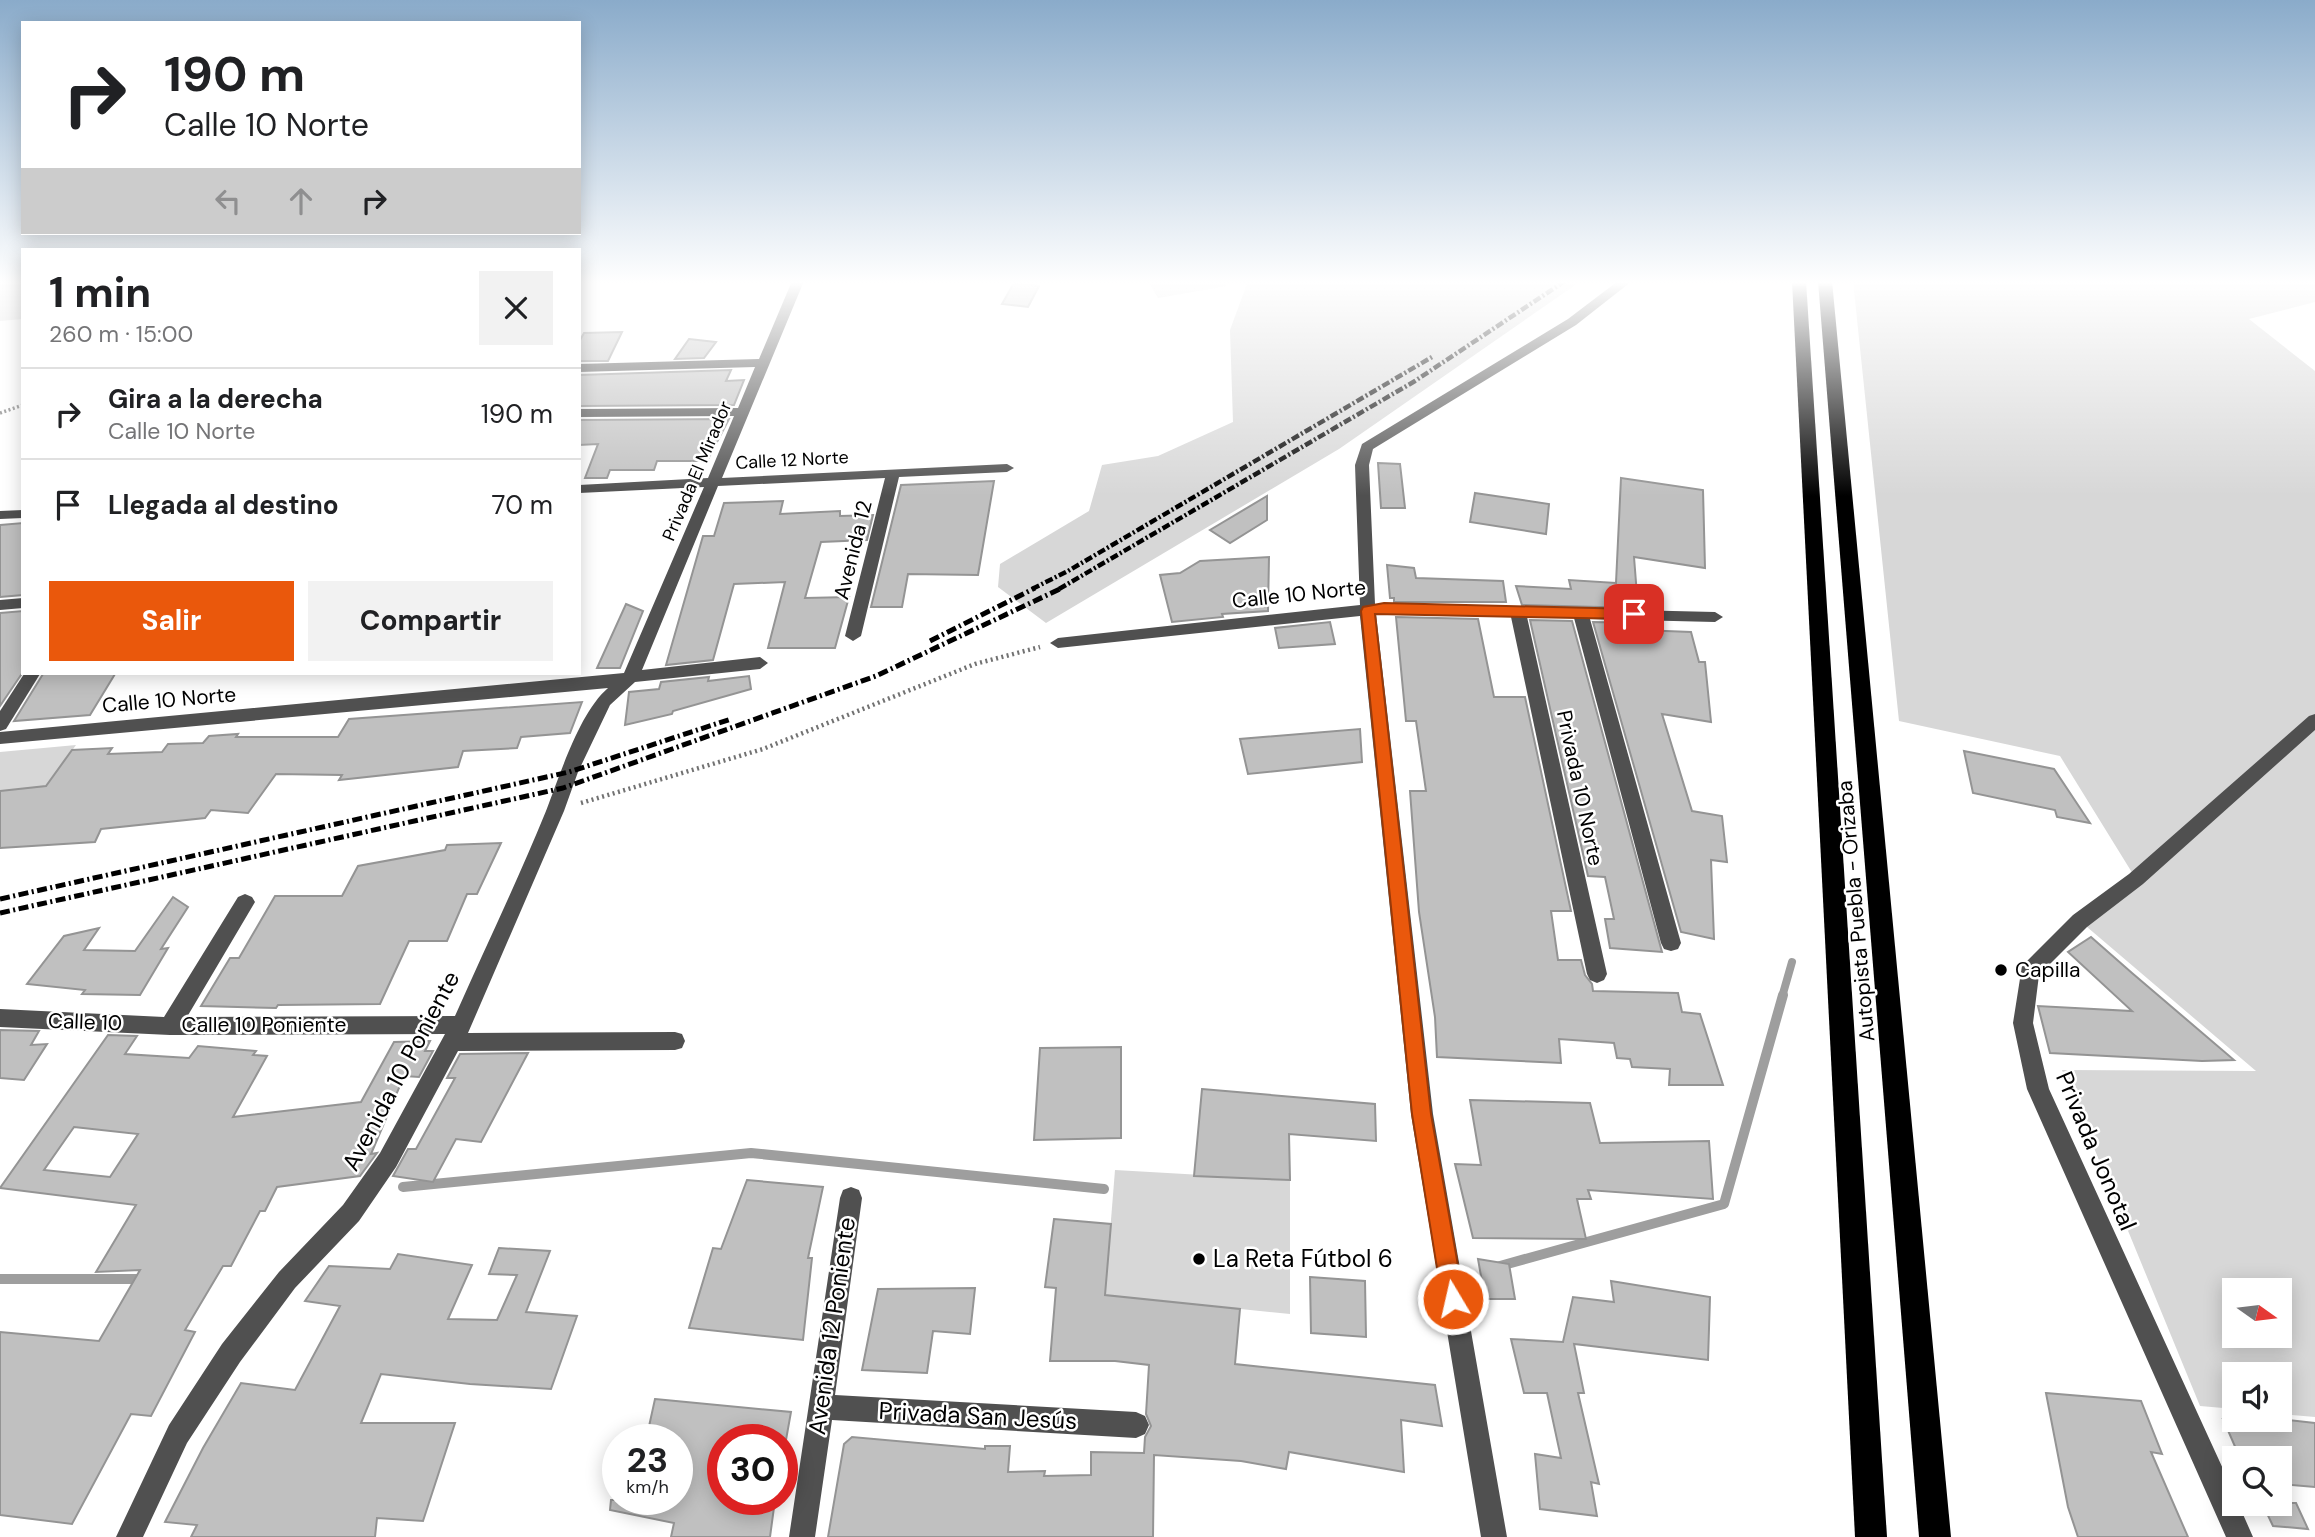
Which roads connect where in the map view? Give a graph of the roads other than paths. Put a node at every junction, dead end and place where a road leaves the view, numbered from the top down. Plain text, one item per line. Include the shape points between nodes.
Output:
1 (769, 353) edge
2 (1522, 353) edge
3 (1802, 353) edge
4 (1831, 353) edge
5 (765, 363) junction
6 (581, 368) edge
7 (581, 412) edge
8 (744, 412) junction
9 (1007, 468) dead end
10 (893, 474) junction
11 (712, 483) junction
12 (581, 489) edge
13 (21, 514) edge
14 (0, 515) edge
15 (21, 603) edge
16 (0, 605) edge
17 (1368, 611) junction
18 (1518, 612) junction
19 (1580, 612) junction
20 (1714, 617) dead end
21 (853, 636) dead end
22 (1058, 643) road end
23 (760, 663) dead end
24 (31, 675) edge
25 (631, 677) junction
26 (2315, 720) edge
27 (0, 725) edge
28 (0, 738) edge
29 (245, 902) dead end
30 (1671, 943) dead end
31 (1598, 974) dead end
32 (0, 1018) edge
33 (170, 1026) junction
34 (456, 1033) junction
35 (675, 1041) dead end
36 (851, 1198) dead end
37 (821, 1407) junction
38 (1136, 1425) dead end
39 (129, 1537) edge
40 (802, 1537) edge
41 (1494, 1537) edge
42 (1871, 1537) edge
43 (1935, 1537) edge
44 (2240, 1537) edge

1 - 5 street, Privada El Mirador
2 - 17 street via 1367,447 1362,465
3 - 42 highway, Autopista Puebla - Orizaba
4 - 43 highway, Autopista Puebla - Orizaba
5 - 6 street
5 - 8 street, Privada El Mirador
7 - 8 street
8 - 11 street, Privada El Mirador
9 - 10 street, Calle 12 Norte
10 - 11 street, Calle 12 Norte
10 - 21 street, Avenida 12
11 - 12 street, Calle 12 Norte
11 - 25 street, Privada El Mirador
13 - 14 street
15 - 16 street
17 - 18 street, Calle 10 Norte
17 - 22 street, Calle 10 Norte
17 - 41 street via 1422,1114
18 - 19 street, Calle 10 Norte
18 - 31 street, Privada 10 Norte
19 - 20 street, Calle 10 Norte
19 - 30 street, Privada 10 Norte
23 - 25 street, Calle 10 Norte
24 - 27 street
25 - 28 street, Calle 10 Norte
25 - 34 street, Avenida 10 Poniente via 603,702
26 - 44 street, Privada Jonotal via 2136,879 2080,921 2029,972 2023,1023 2038,1089
29 - 33 street, Calle 10 Poniente
32 - 33 street, Calle 10
33 - 34 street, Calle 10 Poniente
34 - 35 street, Calle 10 Poniente
34 - 39 street, Avenida 10 Poniente via 388,1160 351,1213 287,1280 178,1434
36 - 37 street, Avenida 12 Poniente
37 - 38 street, Privada San Jesús
37 - 40 street, Avenida 12 Poniente

